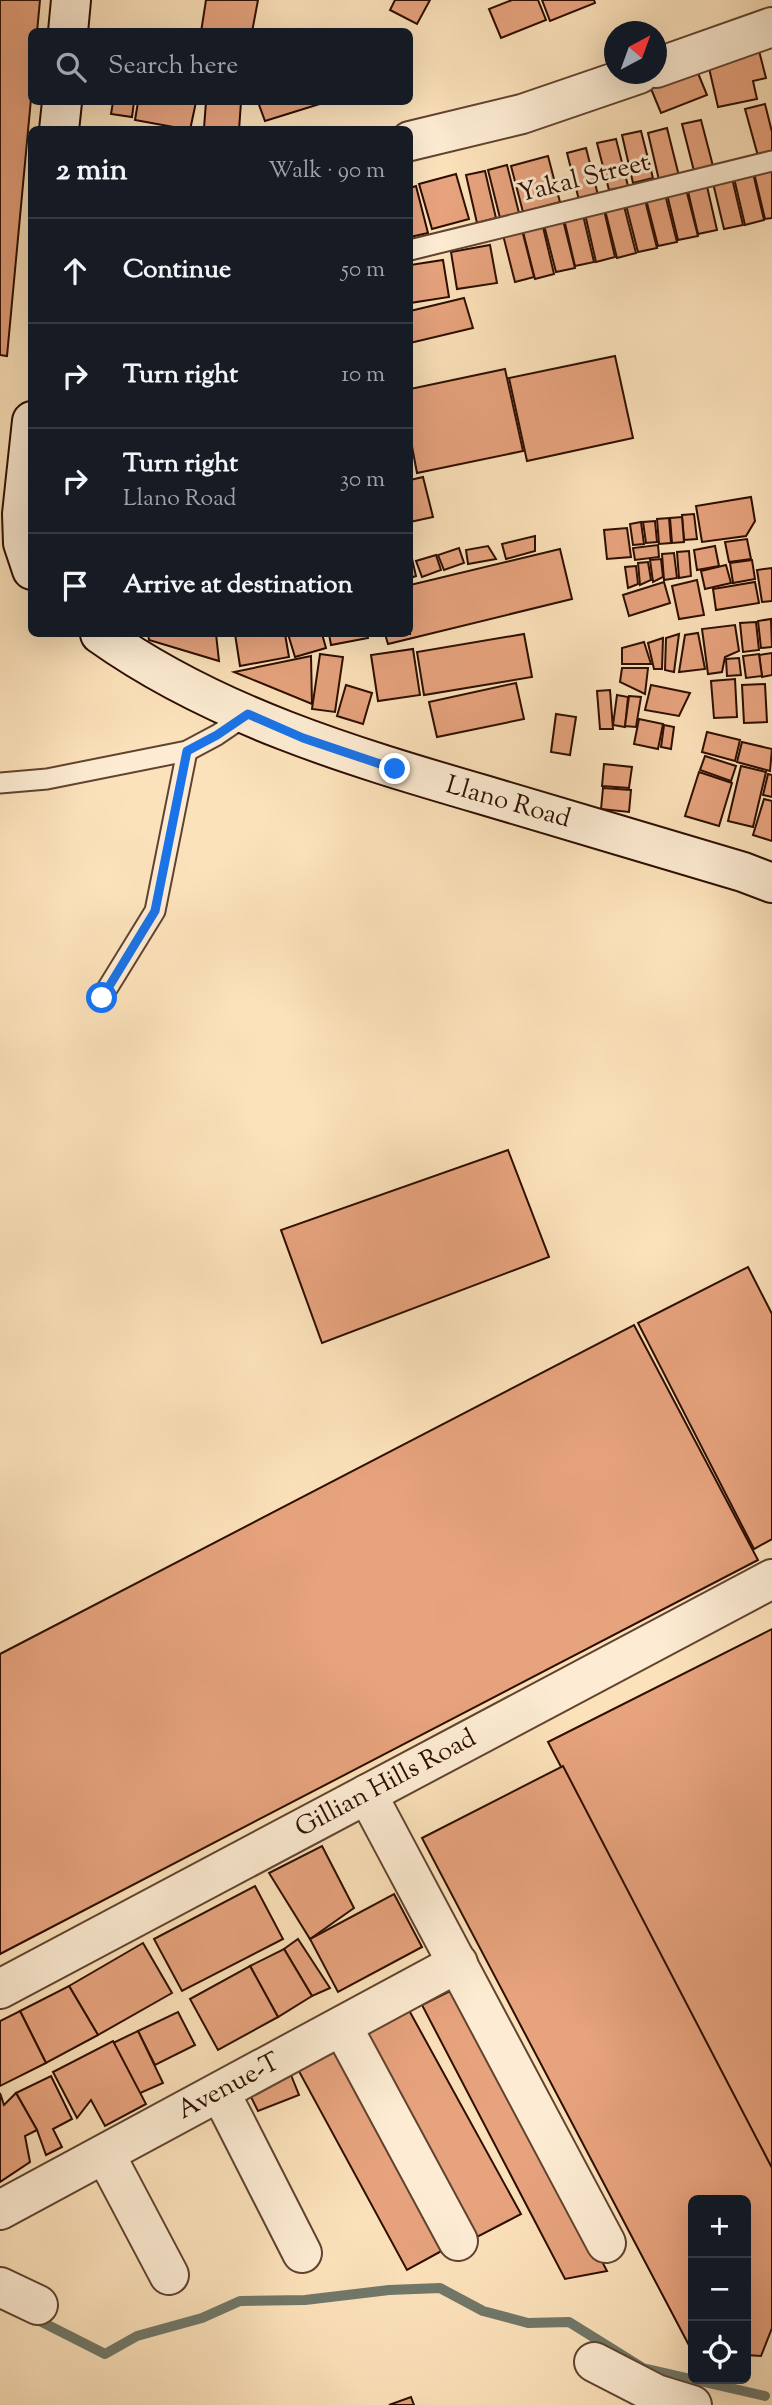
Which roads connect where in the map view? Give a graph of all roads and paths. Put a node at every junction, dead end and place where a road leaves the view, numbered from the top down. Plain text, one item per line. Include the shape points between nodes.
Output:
1 (71, 0) edge
2 (772, 27) edge
3 (68, 28) edge
4 (667, 64) edge
5 (610, 84) edge
6 (62, 105) edge
7 (59, 126) edge
8 (413, 140) edge
9 (772, 161) edge
10 (413, 249) edge
11 (28, 439) edge
12 (11, 516) edge
13 (28, 558) edge
14 (105, 637) edge
15 (248, 714) junction
16 (187, 751) junction
17 (0, 783) edge
18 (772, 883) edge
19 (102, 998) dead end
20 (772, 1579) edge
21 (368, 1794) junction
22 (458, 1964) junction
23 (0, 1989) edge
24 (342, 2026) junction
25 (220, 2092) junction
26 (105, 2154) junction
27 (0, 2210) edge
28 (458, 2241) dead end
29 (606, 2243) dead end
30 (302, 2253) dead end
31 (169, 2275) dead end
32 (0, 2287) edge
33 (38, 2305) dead end
34 (594, 2362) dead end
35 (692, 2405) edge

1 - 3 street
2 - 4 street
5 - 8 street via 522,114
6 - 7 street
9 - 10 lane, Yakal Street
11 - 12 street
12 - 13 street
14 - 15 street, Llano Road via 159,673
15 - 16 lane
15 - 18 street, Llano Road via 395,769
16 - 17 lane via 47,779
16 - 19 lane via 155,911
20 - 21 street, Gillian Hills Road
21 - 22 street
21 - 23 street, Gillian Hills Road
22 - 24 street, Avenue-T
22 - 29 street
24 - 25 street, Avenue-T
24 - 28 street
25 - 26 street, Avenue-T
25 - 30 street
26 - 27 street, Avenue-T
26 - 31 street
32 - 33 street
34 - 35 street via 656,2394

